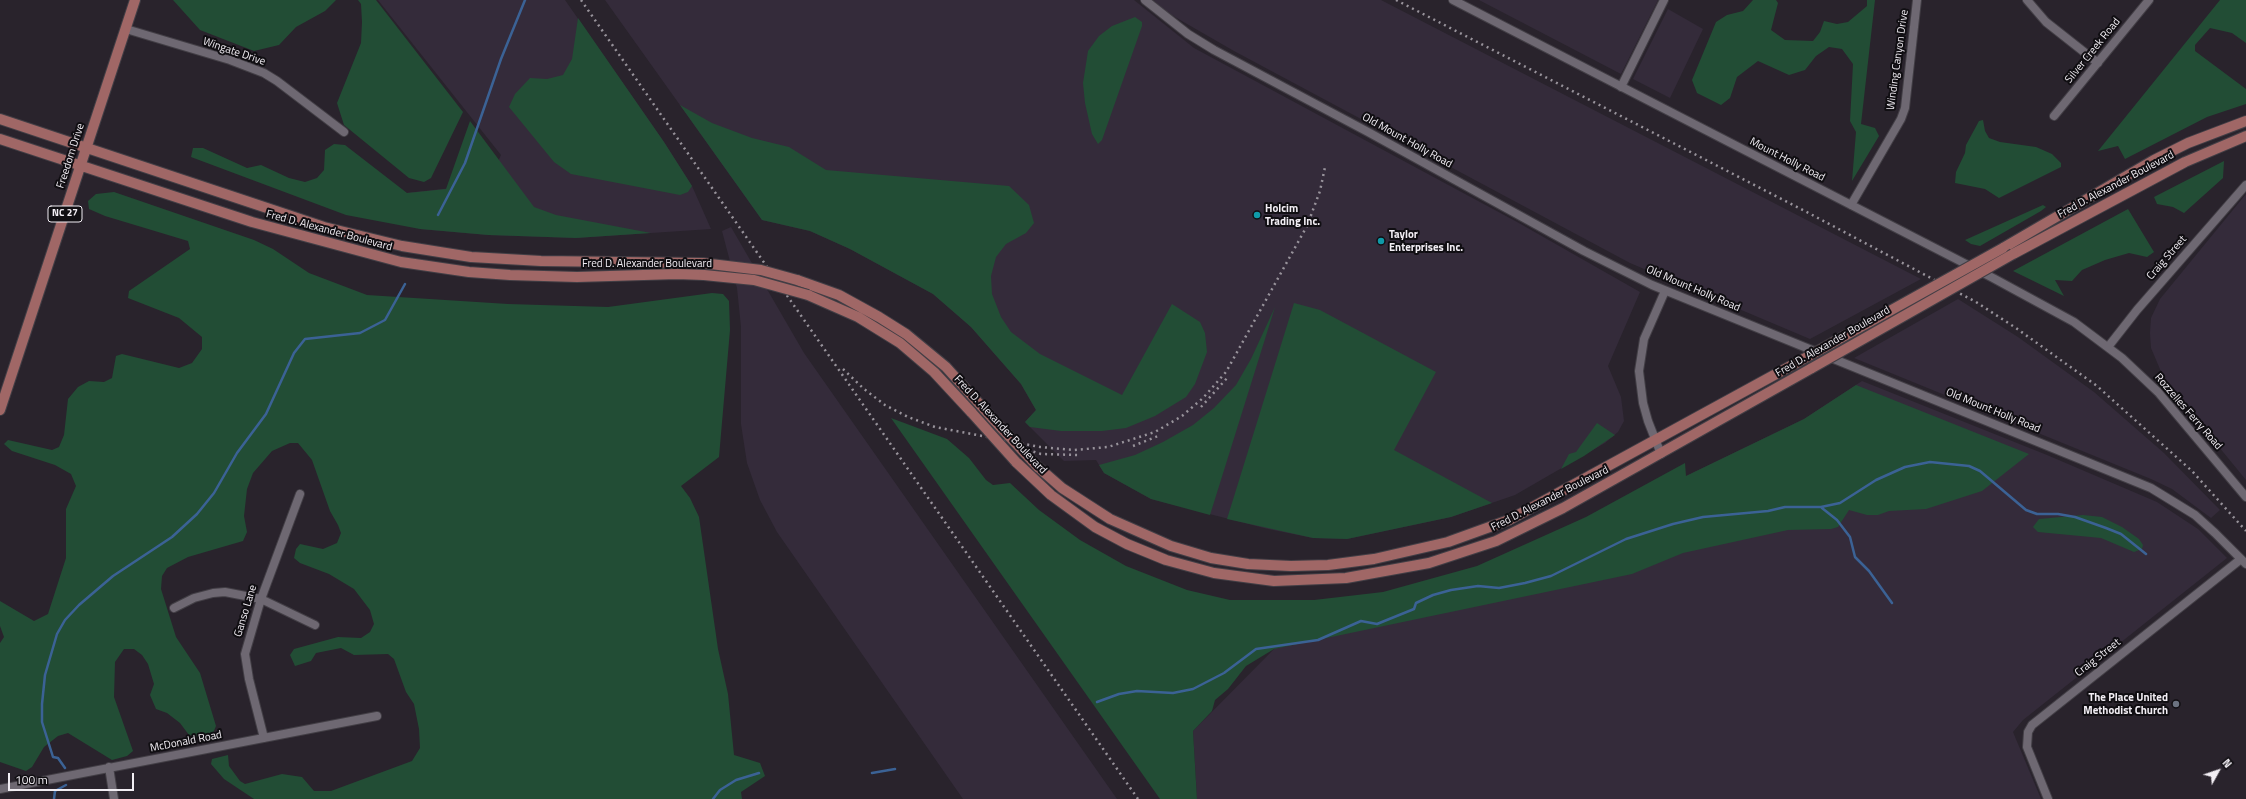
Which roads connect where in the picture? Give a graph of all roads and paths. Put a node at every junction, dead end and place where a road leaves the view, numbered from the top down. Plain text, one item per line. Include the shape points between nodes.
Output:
1 (135, 0) edge
2 (1145, 0) edge
3 (1453, 0) edge
4 (1664, 0) edge
5 (1917, 0) edge
6 (2027, 0) edge
7 (2149, 0) edge
8 (126, 28) junction
9 (2098, 63) junction
10 (1621, 87) junction
11 (2054, 116) dead end
12 (0, 119) edge
13 (2246, 120) edge
14 (344, 132) dead end
15 (2246, 136) edge
16 (0, 139) edge
17 (86, 148) junction
18 (81, 166) junction
19 (2246, 185) edge
20 (1851, 205) junction
21 (1665, 290) junction
22 (2108, 347) junction
23 (0, 410) edge
24 (1655, 440) junction
25 (1661, 454) junction
26 (300, 494) dead end
27 (2246, 497) edge
28 (2243, 562) edge
29 (261, 599) junction
30 (174, 608) dead end
31 (315, 625) dead end
32 (377, 716) dead end
33 (264, 738) junction
34 (109, 768) junction
35 (0, 789) edge
36 (114, 799) edge
37 (2048, 799) edge

1 - 8 main road, Freedom Drive / NC 27
2 - 21 street, Old Mount Holly Road via 1188,34 1214,50 1584,251
3 - 10 street, Mount Holly Road
4 - 10 street
5 - 20 street, Winding Canyon Drive via 1905,108
6 - 9 street via 2046,22
7 - 9 street, Silver Creek Road
8 - 14 street, Wingate Drive via 264,73
8 - 17 main road, Freedom Drive / NC 27
9 - 11 street, Silver Creek Road
10 - 20 street, Mount Holly Road
12 - 17 main road, Fred D. Alexander Boulevard
13 - 24 main road, Fred D. Alexander Boulevard, bridge via 2201,137 2154,160 2002,248
15 - 25 main road, Fred D. Alexander Boulevard, bridge via 2184,162 2013,254
16 - 18 main road, Fred D. Alexander Boulevard
17 - 18 main road, Freedom Drive / NC 27
17 - 24 main road, Fred D. Alexander Boulevard, bridge via 324,227 409,247 471,257 541,261 702,263 761,270 797,280 838,295 906,334 946,367 1038,467 1062,488 1110,519 1171,546 1211,558 1248,564 1308,566 1374,559 1426,549 1509,520
18 - 23 main road, Freedom Drive / NC 27
18 - 25 main road, Fred D. Alexander Boulevard, bridge via 252,222 402,262 510,275 704,275 749,279 808,295 858,317 900,344 934,372 1016,462 1051,495 1095,527 1148,553 1214,573 1274,581 1298,581 1346,578 1404,569 1476,549 1541,520
19 - 22 street, Craig Street
20 - 22 street, Mount Holly Road via 2046,306 2074,322
21 - 24 street via 1644,339 1639,361 1643,403
21 - 28 street, Old Mount Holly Road via 2138,482 2173,500 2195,516
22 - 27 street, Rozzelles Ferry Road via 2158,392
24 - 25 street
26 - 29 street, Ganso Lane
28 - 37 street, Craig Street via 2032,725 2028,732 2027,747
29 - 30 street via 247,594 213,592
29 - 31 street
29 - 33 street, Ganso Lane via 245,654
32 - 33 street, McDonald Road
33 - 34 street, McDonald Road
34 - 35 street, McDonald Road
34 - 36 street

